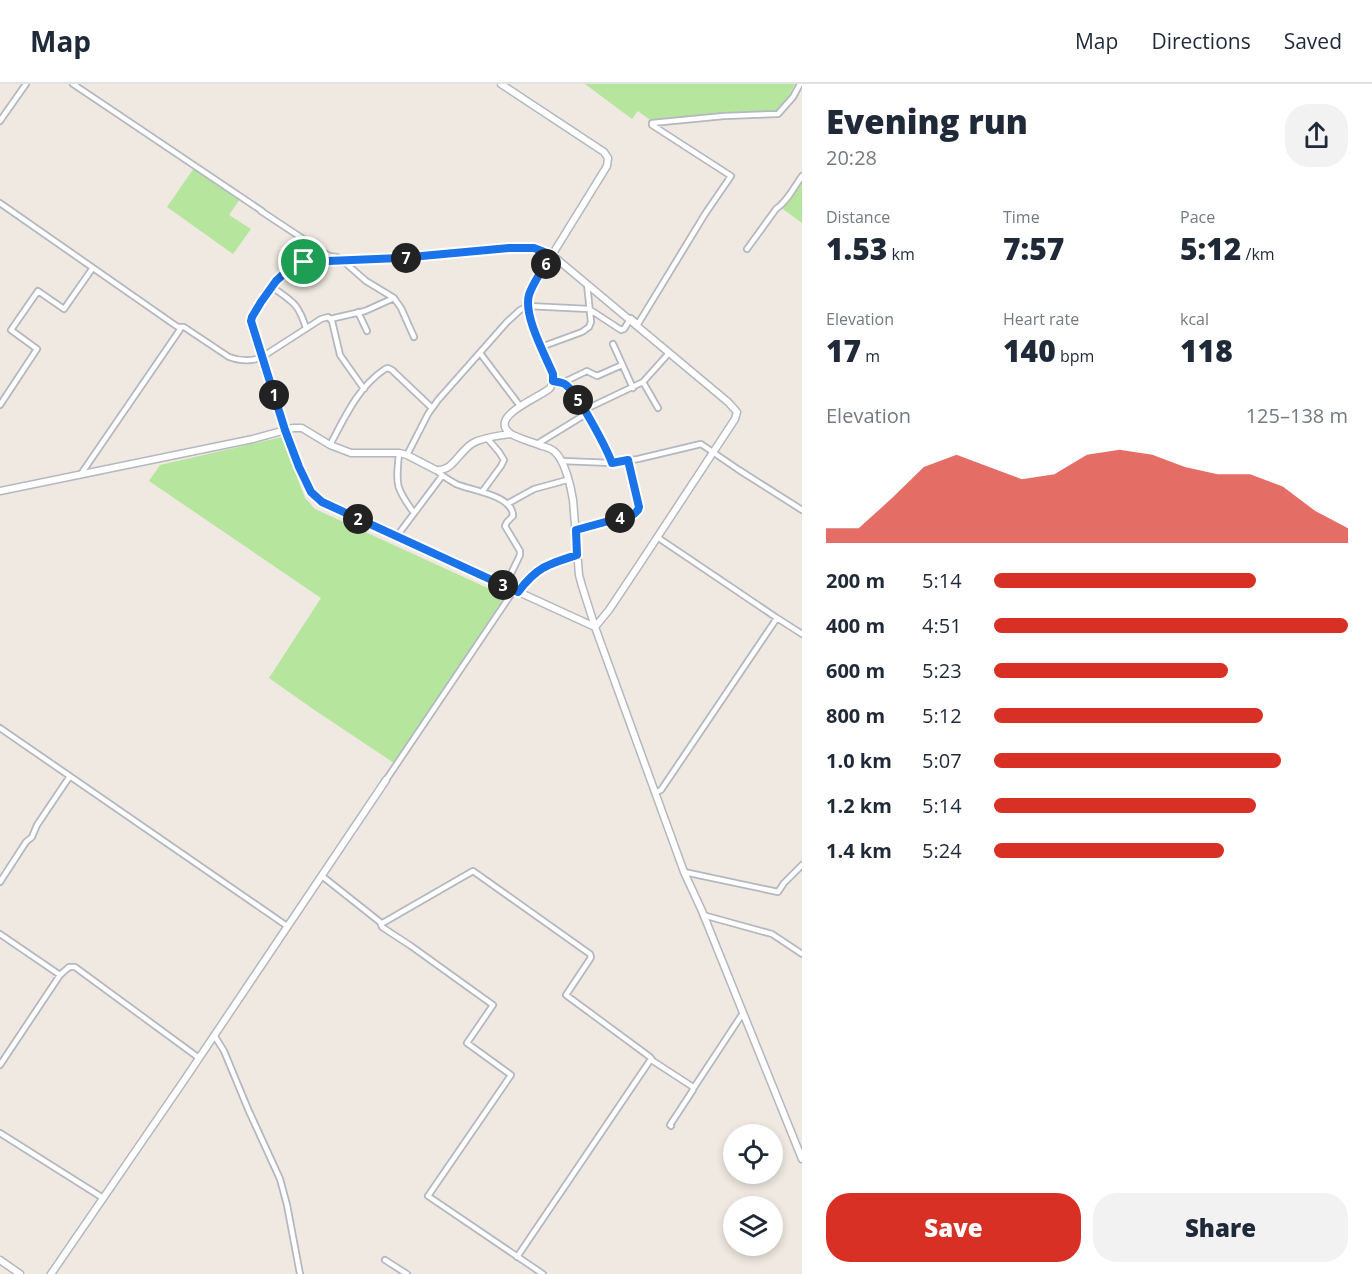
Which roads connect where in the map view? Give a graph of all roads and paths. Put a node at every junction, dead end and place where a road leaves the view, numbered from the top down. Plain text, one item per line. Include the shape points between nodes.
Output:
1 (26, 84) edge
2 (73, 84) edge
3 (501, 84) edge
4 (800, 84) edge
5 (0, 121) edge
6 (802, 176) edge
7 (0, 203) edge
8 (747, 249) dead end
9 (552, 255) junction
10 (342, 260) junction
11 (92, 269) junction
12 (587, 284) junction
13 (272, 287) junction
14 (394, 298) junction
15 (528, 306) junction
16 (589, 309) junction
17 (358, 312) junction
18 (330, 318) junction
19 (630, 320) junction
20 (181, 327) junction
21 (306, 328) junction
22 (367, 331) dead end
23 (414, 337) dead end
24 (613, 344) dead end
25 (541, 347) junction
26 (669, 352) junction
27 (480, 353) junction
28 (262, 357) junction
29 (622, 364) junction
30 (553, 381) junction
31 (643, 382) junction
32 (562, 383) junction
33 (633, 388) junction
34 (364, 389) junction
35 (0, 405) edge
36 (520, 406) junction
37 (432, 408) junction
38 (658, 408) dead end
39 (585, 412) junction
40 (285, 430) junction
41 (510, 434) junction
42 (487, 438) junction
43 (537, 444) junction
44 (330, 445) junction
45 (713, 452) junction
46 (399, 453) junction
47 (407, 455) junction
48 (628, 460) junction
49 (562, 461) junction
50 (612, 463) junction
51 (436, 470) junction
52 (80, 475) junction
53 (442, 476) junction
54 (567, 480) junction
55 (0, 491) edge
56 (482, 492) junction
57 (507, 504) junction
58 (802, 510) edge
59 (414, 513) junction
60 (576, 530) junction
61 (397, 536) junction
62 (657, 537) junction
63 (577, 555) junction
64 (506, 586) junction
65 (516, 591) junction
66 (777, 618) junction
67 (595, 627) junction
68 (802, 634) edge
69 (0, 728) edge
70 (70, 776) junction
71 (386, 780) joint
72 (655, 793) junction
73 (802, 865) edge
74 (684, 872) junction
75 (322, 876) junction
76 (0, 882) edge
77 (704, 915) junction
78 (381, 924) junction
79 (287, 926) junction
80 (0, 934) edge
81 (802, 954) edge
82 (60, 975) junction
83 (743, 1013) junction
84 (214, 1035) junction
85 (199, 1058) junction
86 (651, 1059) junction
87 (0, 1065) edge
88 (693, 1089) junction
89 (670, 1126) dead end
90 (0, 1133) edge
91 (802, 1159) edge
92 (103, 1198) junction
93 (517, 1257) junction
94 (0, 1260) edge
95 (385, 1260) dead end
96 (20, 1274) edge
97 (51, 1274) edge
98 (300, 1274) edge
99 (407, 1274) edge
100 (543, 1274) edge

1 - 5 street
2 - 10 street via 261,212 329,256
3 - 9 street via 608,158 607,166
4 - 19 street via 778,114 652,123 731,177 638,324
6 - 8 street
7 - 11 street
9 - 10 street via 527,248
9 - 12 street
9 - 15 street via 530,292
10 - 13 street via 296,265
10 - 14 street
11 - 20 street
11 - 35 street via 64,309 38,291 10,330 37,349
12 - 16 street
12 - 19 street
13 - 21 street via 295,304
13 - 28 street via 251,321
14 - 17 street
14 - 23 street
15 - 16 street
15 - 25 street
15 - 27 street via 507,322
16 - 19 street via 621,330
16 - 25 street via 587,329
17 - 18 street
17 - 22 street
18 - 21 street
18 - 34 street via 340,355
19 - 26 street
20 - 28 street via 229,357 253,361
20 - 52 street
21 - 28 street
24 - 29 street
25 - 30 street
26 - 31 street
26 - 45 street via 737,412
27 - 36 street
27 - 37 street
28 - 40 street
29 - 32 street via 597,376 585,371
29 - 33 street
30 - 32 street
30 - 36 street via 549,388
31 - 33 street
31 - 38 street
32 - 39 street
33 - 39 street
34 - 37 street via 382,371 390,369
34 - 44 street
36 - 41 street via 506,420
37 - 47 street
39 - 43 street
39 - 50 street
40 - 44 street via 302,428
40 - 52 street
40 - 61 street via 314,496
41 - 42 street
41 - 43 street
42 - 51 street via 468,446 446,469
42 - 56 street via 504,460
43 - 49 street via 555,451
44 - 46 street via 351,453
45 - 48 street via 699,444
45 - 58 street
45 - 62 street
46 - 47 street
46 - 59 street via 398,489
47 - 51 street
48 - 50 street
48 - 60 street via 638,510
49 - 50 street
49 - 54 street
51 - 53 street
52 - 55 street
53 - 56 street
53 - 59 street
54 - 57 street via 534,489
54 - 60 street
56 - 57 street
57 - 64 street via 513,516 505,526 520,553
59 - 61 street
60 - 63 street
61 - 64 street
62 - 66 street
62 - 67 street
63 - 65 street via 542,567
63 - 67 street
64 - 65 street
65 - 67 street
65 - 71 street
66 - 68 street
66 - 72 street via 661,790
67 - 72 street
69 - 70 street
70 - 76 street
70 - 79 street
71 - 75 street
72 - 74 street
73 - 74 street via 778,892
74 - 77 street
75 - 78 street
75 - 79 street
77 - 81 street via 772,934
77 - 83 street
78 - 86 street via 473,871 590,954 566,995
78 - 93 street via 493,1005 467,1043 511,1075 428,1196
79 - 84 street
80 - 82 street
82 - 85 street via 75,967
82 - 87 street
83 - 88 street
83 - 91 street
84 - 85 street
84 - 98 street via 280,1179
85 - 92 street
86 - 88 street
86 - 93 street
88 - 89 street
90 - 92 street
92 - 97 street
93 - 100 street
94 - 96 street
95 - 99 street

